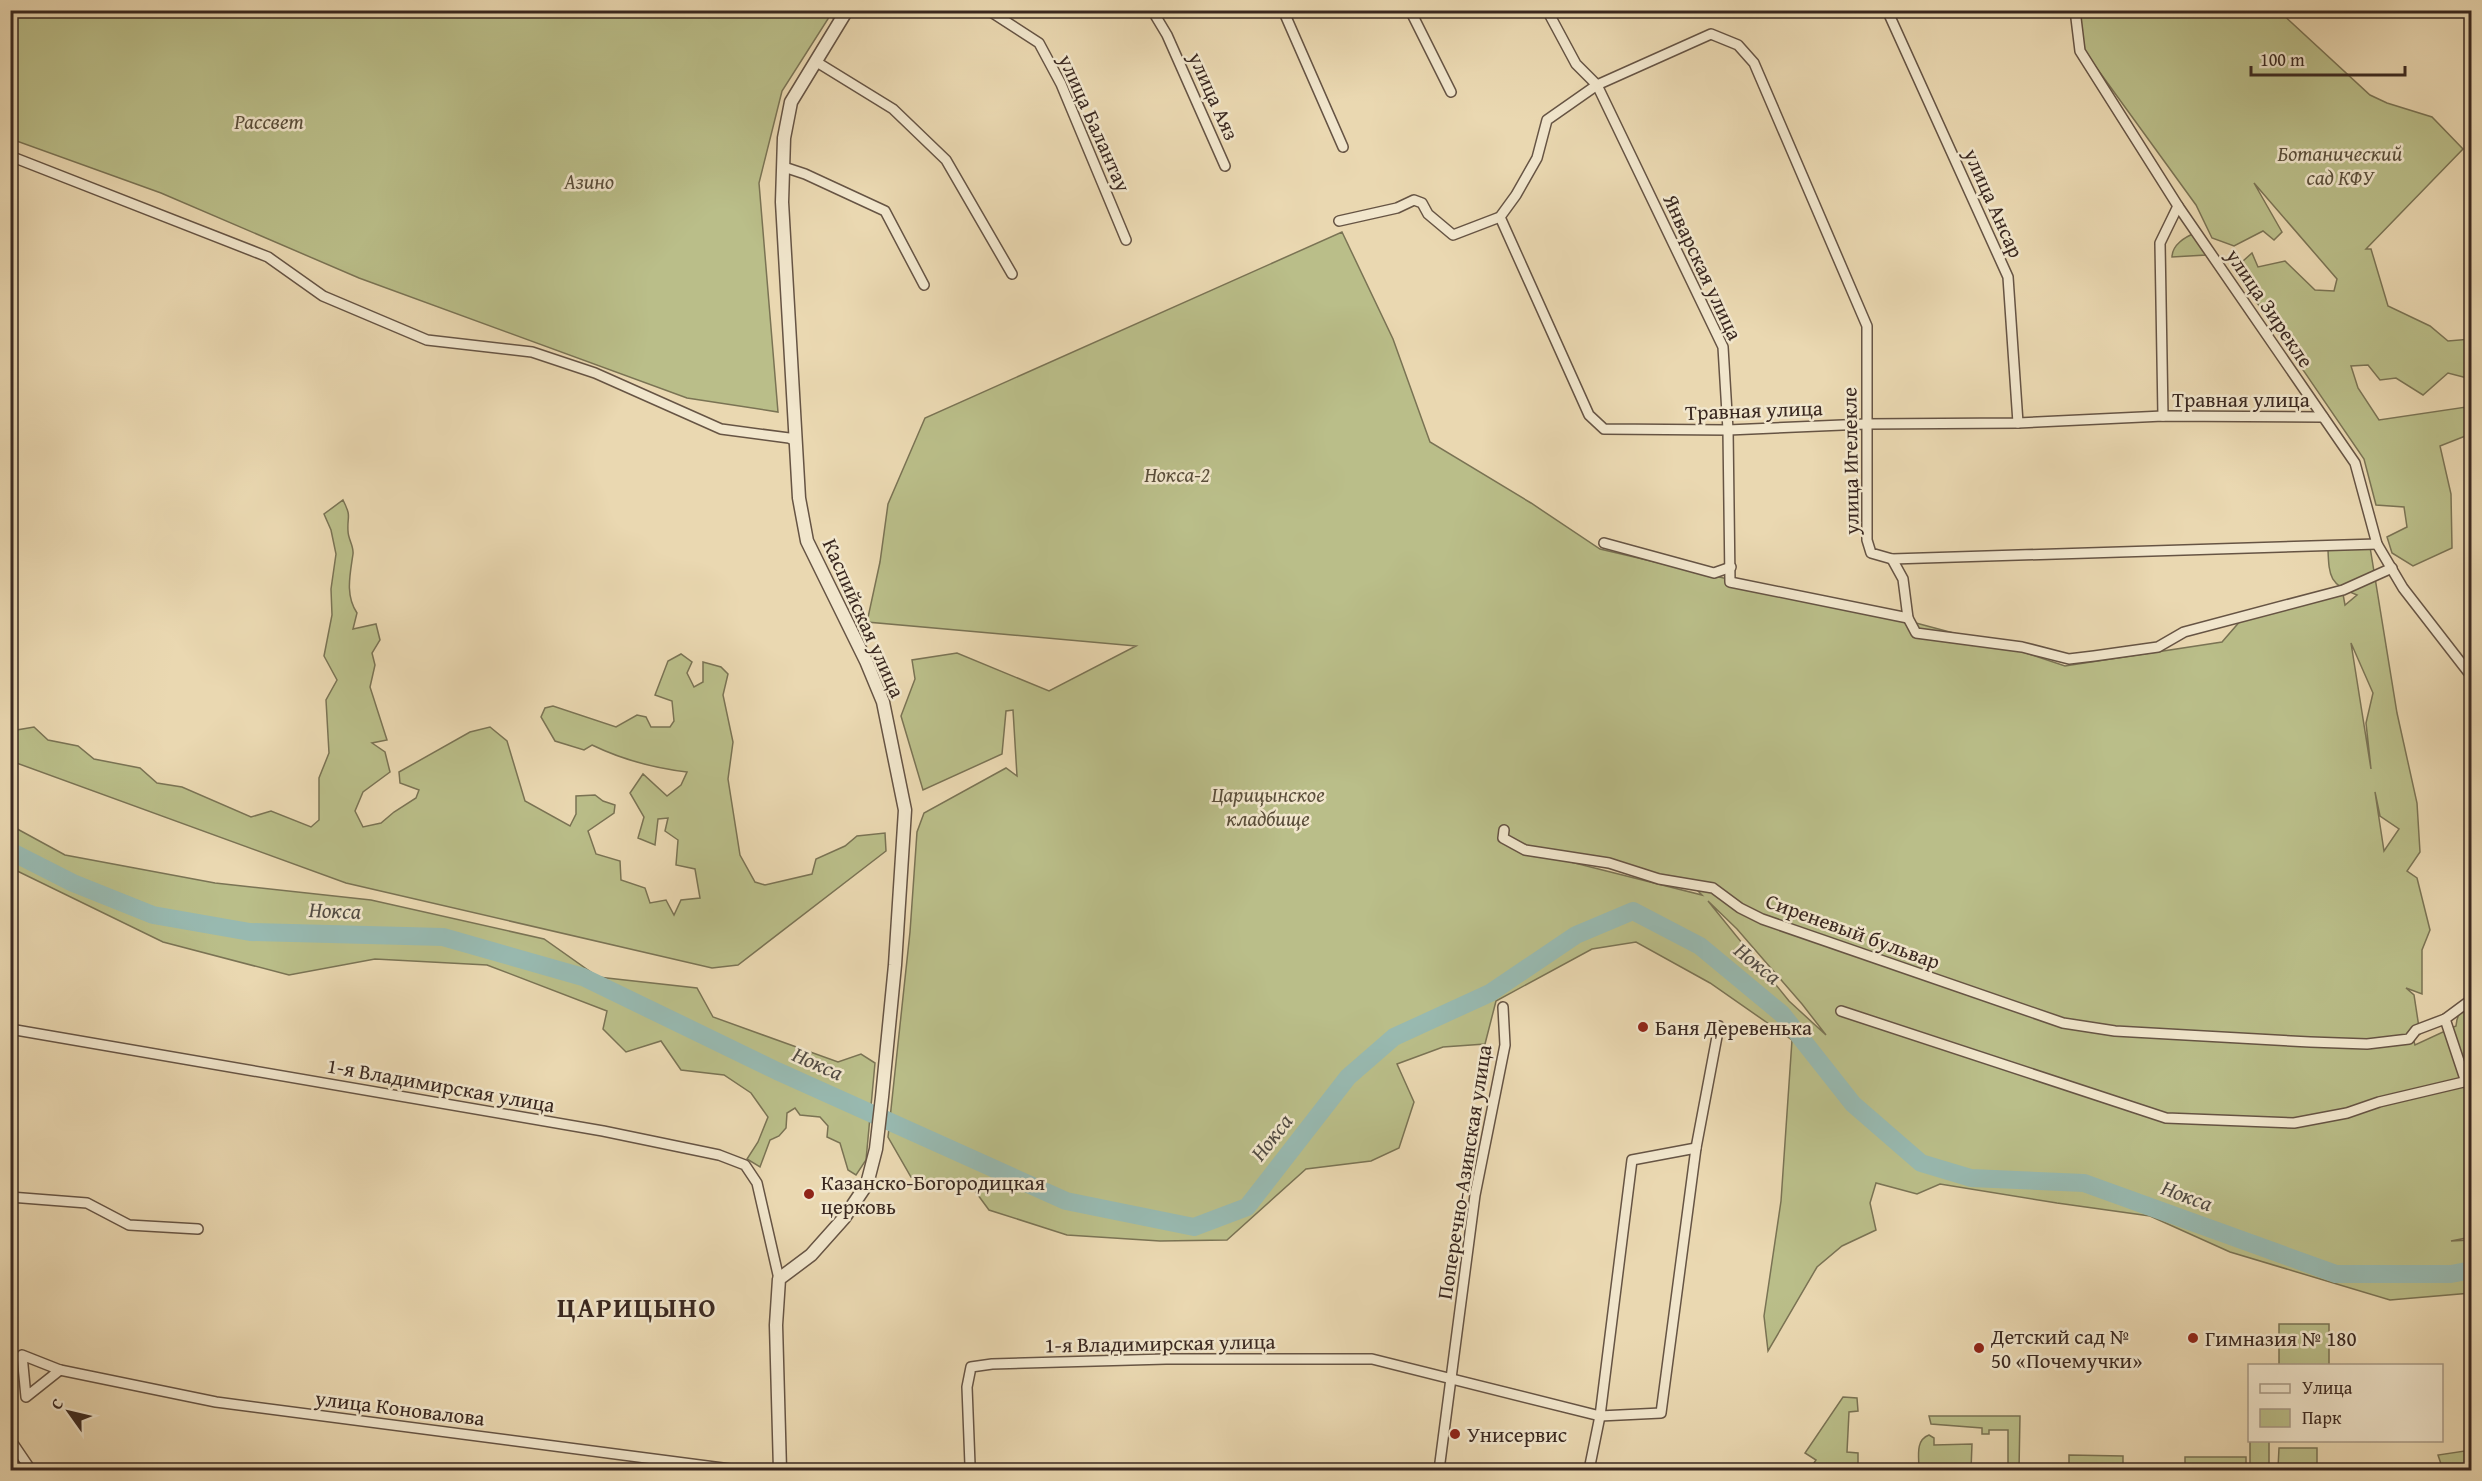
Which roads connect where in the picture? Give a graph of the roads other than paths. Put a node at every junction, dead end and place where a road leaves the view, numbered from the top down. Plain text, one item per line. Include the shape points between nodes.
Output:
1 (829, 10) edge
2 (988, 10) edge
3 (1152, 10) edge
4 (1283, 10) edge
5 (1410, 10) edge
6 (1547, 10) edge
7 (1887, 10) edge
8 (2075, 10) edge
9 (845, 14) edge
10 (815, 61) junction
11 (1597, 85) junction
12 (1450, 92) dead end
13 (1343, 147) dead end
14 (10, 156) edge
15 (784, 166) junction
16 (1225, 166) dead end
17 (2178, 206) junction
18 (1500, 217) junction
19 (1340, 221) dead end
20 (1126, 240) dead end
21 (1012, 274) dead end
22 (924, 285) dead end
23 (2163, 416) junction
24 (2323, 417) junction
25 (2018, 423) junction
26 (1866, 424) junction
27 (1728, 430) junction
28 (796, 441) junction
29 (1604, 543) dead end
30 (2377, 544) junction
31 (1892, 559) junction
32 (1731, 567) junction
33 (2392, 568) junction
34 (1908, 618) junction
35 (2472, 677) edge
36 (1504, 830) dead end
37 (2472, 999) edge
38 (1503, 1007) dead end
39 (1841, 1011) dead end
40 (2445, 1019) junction
41 (1719, 1026) dead end
42 (10, 1029) edge
43 (2469, 1081) edge
44 (1696, 1148) junction
45 (10, 1197) edge
46 (198, 1229) dead end
47 (779, 1279) junction
48 (60, 1370) junction
49 (1452, 1377) junction
50 (1600, 1416) junction
51 (10, 1439) edge
52 (31, 1470) edge
53 (738, 1470) edge
54 (780, 1470) edge
55 (969, 1470) edge
56 (1439, 1470) edge
57 (1589, 1470) edge

1 - 9 street
2 - 20 street, улица Балантау via 1039,42 1061,84
3 - 16 street, улица Аяз
4 - 13 street
5 - 12 street
6 - 11 street, Январская улица via 1576,64
7 - 25 street, улица Ансар via 2008,277
8 - 17 street, улица Зирекле via 2080,51
9 - 10 street, Каспийская улица
10 - 15 street, Каспийская улица via 791,102 784,138
10 - 21 street via 893,109 946,160
11 - 18 street, улица Игелекле via 1547,120 1537,158
11 - 26 street, улица Игелекле via 1711,34 1738,45 1754,63 1868,326
11 - 27 street, Январская улица via 1723,347
14 - 28 street via 268,257 322,296 427,340 532,352 595,373 721,429
15 - 22 street via 885,211
15 - 28 street, Каспийская улица via 782,202
17 - 23 street via 2160,243
17 - 24 street, улица Зирекле
18 - 19 street via 1453,235 1428,214 1422,203 1414,200 1397,208
18 - 27 street, Травная улица via 1589,415 1604,429
23 - 24 street, Травная улица
23 - 25 street, Травная улица
24 - 30 street, улица Зирекле via 2355,463
25 - 26 street, Травная улица
26 - 27 street, Травная улица
26 - 31 street, улица Игелекле via 1867,540 1872,553
27 - 32 street, Январская улица
28 - 47 street, Каспийская улица via 799,498 807,541 883,702 905,810 882,1097 867,1184 811,1255
29 - 32 street via 1714,573
30 - 31 street
30 - 33 street, улица Зирекле
31 - 34 street via 1903,579
32 - 34 street, Январская улица via 1730,582
33 - 34 street via 2343,590 2184,632 2158,647 2069,658 2022,647 1916,633
33 - 35 street, улица Зирекле
36 - 40 street, Сиреневый бульвар via 1503,838 1525,850 1609,863 1659,879 1713,888 1762,919 2063,1023 2115,1031 2367,1044 2409,1039 2416,1030
37 - 40 street
38 - 49 street, Поперечно-Азинская улица via 1505,1045 1475,1195
39 - 43 street via 2166,1118 2294,1123
40 - 43 street
41 - 44 street
42 - 47 street, 1-я Владимирская улица via 603,1131 719,1155 745,1166 757,1183
44 - 50 street via 1632,1160
44 - 50 street via 1661,1413
45 - 46 street via 87,1203 129,1225
47 - 54 street via 776,1325
48 - 48 street, улица Коновалова via 43,1383 26,1397 22,1356
48 - 53 street, улица Коновалова via 216,1402
49 - 50 street
49 - 55 street, 1-я Владимирская улица via 1371,1359 1166,1359 971,1367 967,1387
49 - 56 street, Поперечно-Азинская улица
50 - 57 street
51 - 52 street

